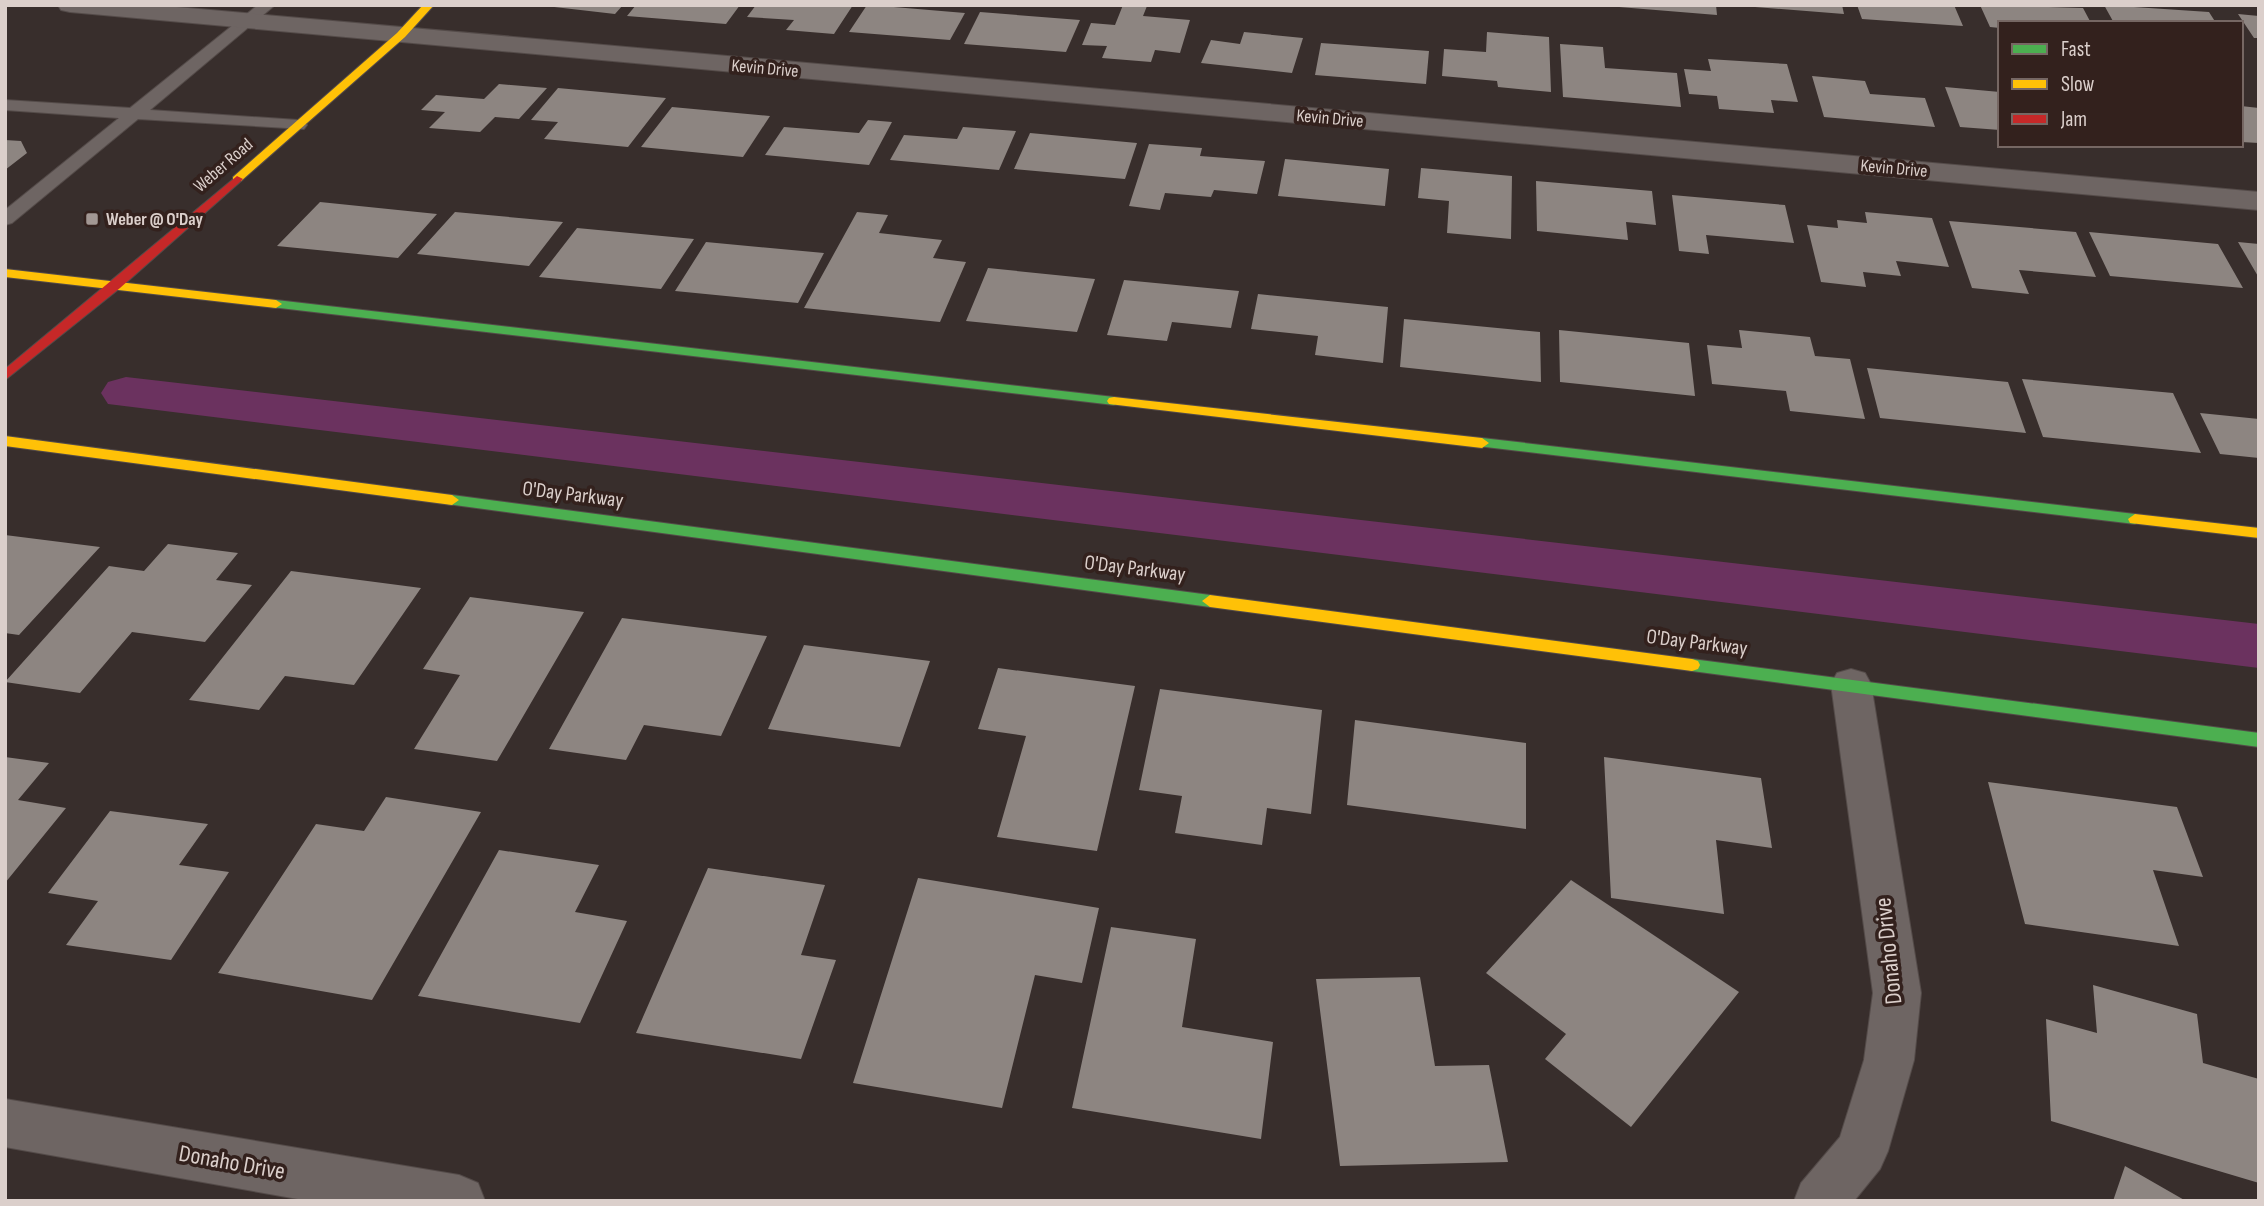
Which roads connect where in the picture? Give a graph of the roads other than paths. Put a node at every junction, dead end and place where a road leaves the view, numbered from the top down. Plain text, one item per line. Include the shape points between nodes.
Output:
1 (70, 5) edge
2 (268, 5) edge
3 (429, 5) edge
4 (247, 22) junction
5 (401, 35) junction
6 (5, 105) edge
7 (134, 114) junction
8 (298, 125) junction
9 (2259, 201) edge
10 (5, 219) edge
11 (5, 273) edge
12 (116, 285) junction
13 (5, 376) edge
14 (5, 441) edge
15 (2259, 533) edge
16 (1851, 684) junction
17 (2259, 740) edge
18 (5, 1123) edge
19 (459, 1201) edge
20 (1820, 1201) edge

1 - 4 street, Kevin Drive
2 - 4 lane
3 - 5 street, Weber Road
4 - 5 street, Kevin Drive
4 - 7 lane
5 - 8 street, Weber Road
5 - 9 street, Kevin Drive
6 - 7 lane
7 - 8 lane
7 - 10 lane
8 - 12 street, Weber Road
11 - 12 street
12 - 13 street, Weber Road
12 - 15 street
14 - 16 street, O'Day Parkway
16 - 17 street, O'Day Parkway
16 - 20 street, Donaho Drive via 1897,993 1889,1060 1863,1151
18 - 19 street, Donaho Drive

